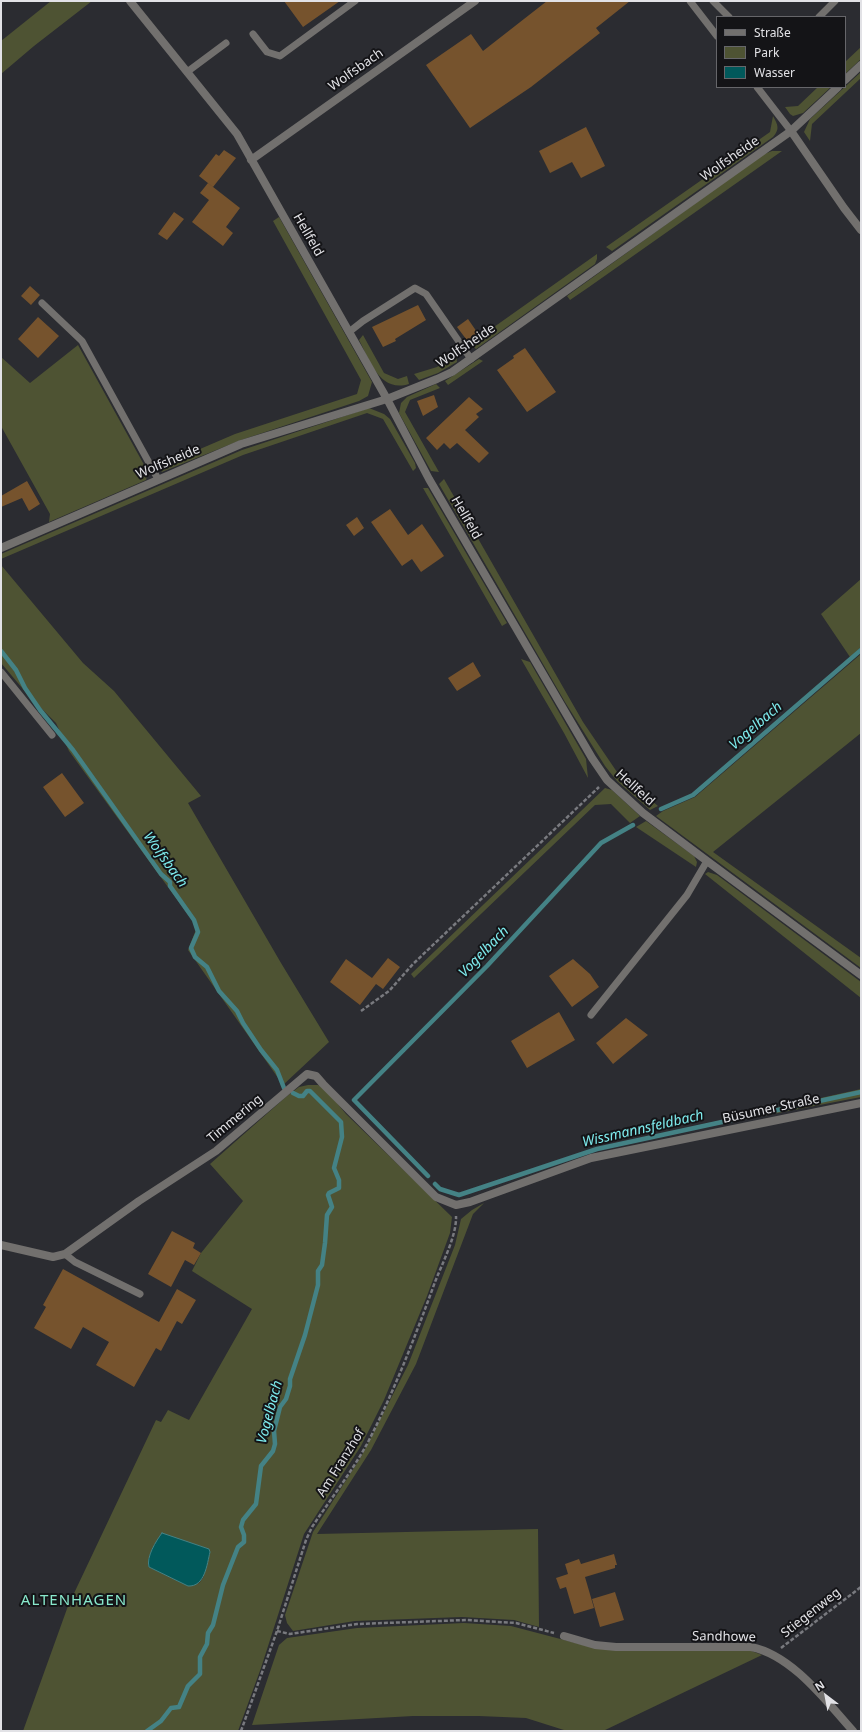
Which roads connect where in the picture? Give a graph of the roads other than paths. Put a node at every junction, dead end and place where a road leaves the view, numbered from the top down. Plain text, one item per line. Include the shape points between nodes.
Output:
1 (130, 1) edge
2 (355, 1) edge
3 (475, 1) edge
4 (690, 1) edge
5 (713, 1) edge
6 (835, 1) edge
7 (728, 16) edge
8 (820, 16) edge
9 (253, 34) dead end
10 (716, 35) edge
11 (226, 43) dead end
12 (861, 65) edge
13 (187, 72) junction
14 (846, 79) edge
15 (758, 88) edge
16 (837, 88) edge
17 (791, 131) junction
18 (251, 160) junction
19 (861, 230) edge
20 (42, 303) dead end
21 (349, 332) junction
22 (471, 359) junction
23 (387, 399) junction
24 (158, 479) junction
25 (1, 548) edge
26 (1, 672) edge
27 (52, 735) dead end
28 (707, 862) junction
29 (861, 975) edge
30 (591, 1015) dead end
31 (861, 1103) edge
32 (456, 1205) joint
33 (1, 1245) edge
34 (65, 1254) junction
35 (140, 1294) dead end
36 (564, 1636) road end
37 (853, 1731) edge

1 - 13 street, Hellfeld
2 - 9 lane via 280,56 267,52
3 - 18 street, Wolfsbach
4 - 10 lane
5 - 7 lane
6 - 8 lane
11 - 13 lane
12 - 14 street
13 - 18 street, Hellfeld via 237,134
15 - 17 lane
16 - 17 street, Wolfsheide
17 - 19 street
17 - 22 street, Wolfsheide
18 - 21 street, Hellfeld
20 - 24 lane via 82,341
21 - 22 lane via 415,288 426,294
21 - 23 street, Hellfeld
22 - 23 street, Wolfsheide via 452,372
23 - 24 street, Wolfsheide via 241,444
23 - 28 street, Hellfeld via 429,479 607,780 644,813
24 - 25 street, Wolfsheide
26 - 27 lane
28 - 29 street, Hellfeld
28 - 30 lane via 687,895
31 - 32 street, Büsumer Straße via 591,1158
32 - 34 street, Timmering via 436,1197 316,1076 307,1074 216,1151 139,1201
33 - 34 street via 53,1257
34 - 35 lane via 75,1262
36 - 37 street, Sandhowe via 595,1645 616,1647 762,1650 798,1673

